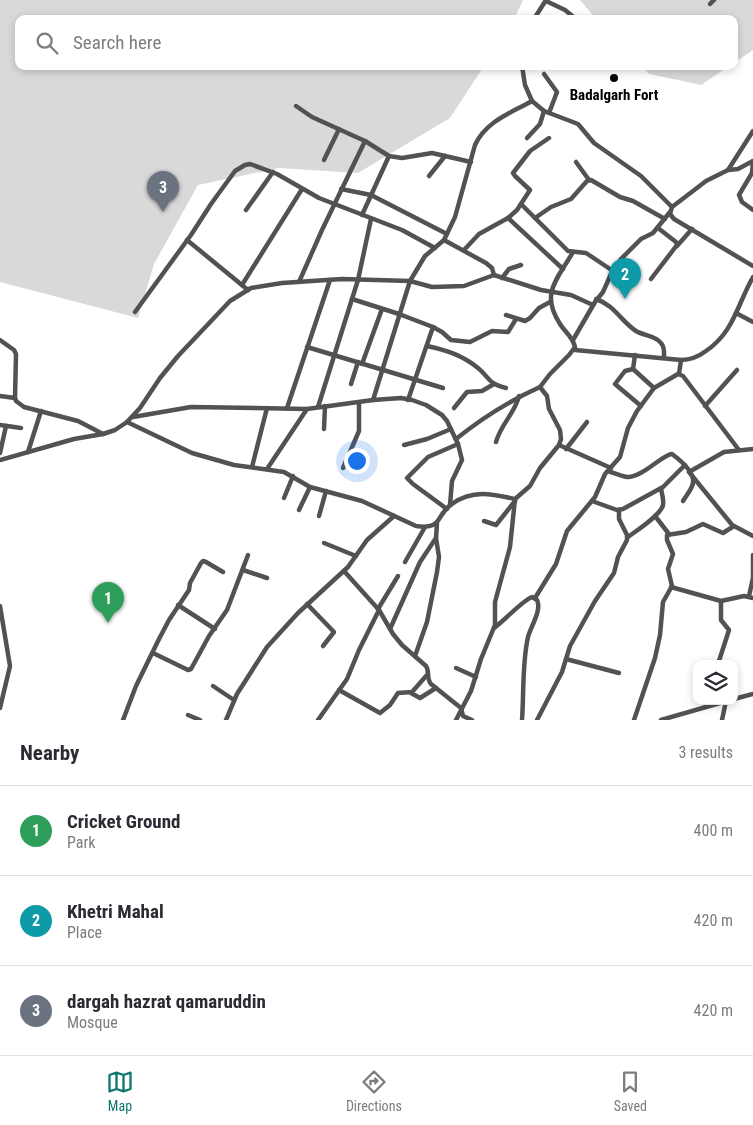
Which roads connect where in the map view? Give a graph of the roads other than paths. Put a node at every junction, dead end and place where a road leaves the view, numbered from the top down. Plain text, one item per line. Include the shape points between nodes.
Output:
1 (546, 0) edge
2 (714, 0) edge
3 (710, 4) dead end
4 (537, 15) edge
5 (571, 15) edge
6 (523, 70) edge
7 (544, 74) dead end
8 (532, 101) junction
9 (296, 106) dead end
10 (547, 112) junction
11 (338, 129) junction
12 (753, 131) edge
13 (527, 138) dead end
14 (549, 138) dead end
15 (364, 141) junction
16 (389, 156) junction
17 (445, 156) junction
18 (324, 160) dead end
19 (753, 161) edge
20 (471, 162) junction
21 (576, 162) dead end
22 (728, 170) junction
23 (273, 172) junction
24 (429, 176) dead end
25 (589, 180) junction
26 (302, 189) junction
27 (342, 189) junction
28 (371, 195) junction
29 (521, 204) junction
30 (334, 205) junction
31 (246, 210) dead end
32 (671, 210) junction
33 (753, 210) edge
34 (362, 215) junction
35 (508, 218) junction
36 (535, 218) junction
37 (371, 219) junction
38 (665, 219) junction
39 (658, 228) junction
40 (692, 230) junction
41 (446, 234) junction
42 (187, 240) junction
43 (444, 240) junction
44 (677, 246) junction
45 (435, 248) junction
46 (464, 250) junction
47 (573, 252) junction
48 (521, 265) dead end
49 (753, 266) edge
50 (563, 269) junction
51 (613, 271) junction
52 (494, 275) junction
53 (753, 277) edge
54 (502, 278) junction
55 (651, 279) dead end
56 (330, 280) junction
57 (358, 280) junction
58 (299, 282) junction
59 (410, 282) junction
60 (242, 285) junction
61 (248, 290) junction
62 (550, 292) junction
63 (352, 299) junction
64 (596, 299) junction
65 (550, 302) junction
66 (593, 305) junction
67 (382, 309) junction
68 (135, 312) dead end
69 (736, 313) junction
70 (399, 314) junction
71 (506, 315) dead end
72 (516, 319) junction
73 (753, 322) edge
74 (433, 327) junction
75 (0, 340) edge
76 (574, 340) junction
77 (427, 346) junction
78 (308, 347) junction
79 (575, 350) junction
80 (334, 355) junction
81 (635, 356) junction
82 (664, 358) junction
83 (681, 360) junction
84 (360, 363) junction
85 (633, 369) junction
86 (382, 370) junction
87 (737, 370) dead end
88 (679, 374) junction
89 (416, 380) junction
90 (351, 384) dead end
91 (494, 384) junction
92 (540, 387) junction
93 (443, 388) dead end
94 (506, 388) dead end
95 (654, 388) junction
96 (0, 396) edge
97 (519, 396) junction
98 (15, 398) junction
99 (373, 400) junction
100 (408, 400) junction
101 (359, 403) junction
102 (325, 406) junction
103 (641, 406) junction
104 (705, 406) junction
105 (318, 407) junction
106 (267, 408) junction
107 (287, 408) junction
108 (307, 408) junction
109 (454, 408) dead end
110 (41, 411) junction
111 (133, 417) junction
112 (127, 422) junction
113 (587, 422) dead end
114 (3, 426) edge
115 (21, 428) dead end
116 (324, 429) dead end
117 (451, 429) junction
118 (103, 434) junction
119 (457, 442) junction
120 (496, 442) dead end
121 (404, 445) dead end
122 (559, 445) junction
123 (566, 449) junction
124 (753, 449) edge
125 (739, 450) junction
126 (28, 452) junction
127 (0, 453) edge
128 (0, 460) edge
129 (685, 465) junction
130 (252, 467) junction
131 (343, 468) dead end
132 (267, 469) junction
133 (609, 469) junction
134 (689, 472) junction
135 (293, 476) junction
136 (310, 487) junction
137 (661, 489) junction
138 (326, 491) junction
139 (284, 498) dead end
140 (515, 500) junction
141 (592, 501) junction
142 (684, 502) dead end
143 (449, 507) junction
144 (299, 510) dead end
145 (619, 510) junction
146 (319, 516) dead end
147 (394, 516) junction
148 (656, 516) junction
149 (484, 521) dead end
150 (437, 522) junction
151 (733, 526) junction
152 (424, 527) junction
153 (669, 534) junction
154 (753, 536) edge
155 (628, 537) junction
156 (436, 538) junction
157 (324, 544) dead end
158 (248, 555) dead end
159 (753, 555) edge
160 (356, 556) junction
161 (404, 562) dead end
162 (243, 570) junction
163 (344, 571) junction
164 (224, 572) dead end
165 (398, 576) dead end
166 (267, 578) dead end
167 (671, 587) junction
168 (751, 597) edge
169 (535, 598) junction
170 (721, 601) junction
171 (307, 604) junction
172 (178, 605) junction
173 (0, 606) edge
174 (379, 610) junction
175 (215, 628) junction
176 (494, 628) junction
177 (390, 629) junction
178 (0, 646) edge
179 (323, 646) dead end
180 (8, 647) junction
181 (152, 652) junction
182 (415, 656) junction
183 (566, 659) junction
184 (719, 660) edge
185 (456, 668) dead end
186 (619, 673) dead end
187 (428, 674) junction
188 (476, 677) junction
189 (212, 686) dead end
190 (436, 688) junction
191 (2, 689) edge
192 (339, 690) junction
193 (411, 693) junction
194 (753, 694) edge
195 (738, 698) edge
196 (234, 700) junction
197 (703, 705) edge
198 (712, 705) edge
199 (725, 705) edge
200 (0, 708) edge
201 (702, 708) junction
202 (462, 710) junction
203 (188, 715) dead end
204 (675, 718) edge
205 (123, 720) edge
206 (200, 720) edge
207 (226, 720) edge
208 (318, 720) edge
209 (456, 720) edge
210 (472, 720) edge
211 (522, 720) edge
212 (537, 720) edge
213 (634, 720) edge
214 (661, 720) edge
215 (722, 720) edge

1 - 4 street
1 - 5 street
2 - 3 street
6 - 8 street
7 - 10 street via 557,92
8 - 10 street
8 - 20 street via 484,129 475,145
9 - 11 street
10 - 13 street
10 - 32 street via 578,124 594,143 642,176
11 - 15 street
11 - 18 street
12 - 22 street
14 - 29 street via 530,151 513,173 530,190
15 - 16 street
15 - 27 street
16 - 17 street via 402,158 426,153
16 - 28 street
17 - 20 street
17 - 24 street
19 - 22 street
19 - 33 street via 752,173 739,198
20 - 41 street via 455,217
21 - 25 street
22 - 32 street via 706,181
23 - 26 street
23 - 31 street
23 - 42 street via 250,164 240,167
25 - 36 street via 571,198
25 - 38 street
26 - 30 street
26 - 60 street
27 - 28 street
27 - 30 street
28 - 34 street
28 - 41 street
29 - 35 street
29 - 36 street
30 - 34 street
30 - 58 street
32 - 38 street
32 - 40 street via 674,219
34 - 37 street
35 - 46 street via 485,230
35 - 50 street
36 - 47 street via 568,251
37 - 45 street via 402,230
37 - 57 street
38 - 39 street
39 - 44 street
39 - 51 street via 637,242
40 - 44 street
40 - 49 street
41 - 43 street
42 - 60 street
42 - 68 street
43 - 45 street
43 - 46 street
44 - 55 street
45 - 59 street via 425,256
46 - 52 street via 486,263
47 - 50 street
47 - 51 street via 586,254
48 - 54 street via 508,269
50 - 62 street
51 - 64 street
52 - 54 street
52 - 59 street via 464,286 432,287
53 - 69 street
54 - 62 street
56 - 57 street
56 - 58 street
56 - 78 street
57 - 59 street
57 - 63 street
58 - 61 street via 263,285
59 - 70 street
60 - 61 street
61 - 111 street via 230,301 178,356
62 - 65 street
62 - 66 street via 571,295
63 - 67 street
63 - 80 street
64 - 66 street
64 - 82 street via 609,305 637,332 661,343
65 - 72 street via 528,320
65 - 76 street via 560,326
66 - 76 street
67 - 70 street
67 - 84 street
69 - 73 street
69 - 83 street via 725,335 715,345 696,357
70 - 74 street
70 - 86 street
71 - 72 street
72 - 74 street via 508,332 494,330 470,342 450,340
74 - 77 street
75 - 98 street via 16,354
76 - 79 street
77 - 89 street
77 - 91 street via 464,358
78 - 80 street
78 - 107 street
79 - 81 street
79 - 92 street
80 - 84 street
80 - 105 street
81 - 82 street
81 - 85 street
82 - 83 street
83 - 88 street
84 - 86 street
84 - 90 street
85 - 95 street
85 - 103 street via 625,371 615,384
86 - 89 street
86 - 99 street
87 - 104 street
88 - 95 street
88 - 104 street
89 - 93 street
89 - 100 street
91 - 94 street
91 - 109 street via 467,392
92 - 97 street
92 - 122 street via 547,396 549,409 560,430
95 - 103 street
96 - 98 street
97 - 119 street via 488,414
97 - 120 street
98 - 110 street via 24,407
99 - 100 street
99 - 101 street
100 - 117 street via 436,410
101 - 102 street
101 - 131 street via 359,431
102 - 105 street
102 - 116 street
103 - 133 street via 628,428 620,457
104 - 125 street
105 - 108 street
106 - 107 street
106 - 111 street via 190,407
106 - 130 street
107 - 108 street
108 - 132 street
110 - 118 street via 78,421
110 - 126 street
111 - 112 street
112 - 118 street
112 - 130 street via 199,456
113 - 123 street
114 - 115 street
114 - 127 street
117 - 119 street
117 - 121 street
118 - 126 street
119 - 143 street via 462,460 452,481
119 - 143 street via 428,457 407,478
122 - 123 street
122 - 140 street via 530,486
123 - 133 street
124 - 125 street
125 - 134 street via 724,452
126 - 128 street
129 - 133 street via 669,454 632,476
129 - 134 street
129 - 137 street
130 - 132 street
132 - 135 street
133 - 141 street
134 - 142 street via 693,483
134 - 151 street
135 - 136 street
135 - 139 street
136 - 138 street
136 - 144 street
137 - 145 street
137 - 148 street via 663,506
138 - 146 street
138 - 147 street via 362,501
140 - 143 street via 483,493 468,495
140 - 149 street via 496,525
140 - 176 street via 510,546 495,602
141 - 145 street
141 - 169 street via 567,531 556,564
143 - 150 street
145 - 155 street
147 - 152 street
147 - 160 street via 367,540
148 - 153 street
148 - 155 street
150 - 152 street
150 - 156 street
151 - 153 street via 723,533 703,524 686,532
151 - 154 street
152 - 161 street
153 - 167 street via 666,538 673,554 668,569
155 - 183 street via 614,573 595,601
156 - 177 street via 416,569
156 - 182 street via 439,557 435,584
157 - 160 street
158 - 162 street
159 - 168 street
160 - 163 street
162 - 166 street
162 - 175 street via 227,610
163 - 171 street
163 - 174 street
164 - 172 street via 202,562
165 - 174 street
167 - 170 street
167 - 213 street via 663,602 655,658
168 - 170 street
169 - 176 street via 527,599
169 - 211 street via 539,604 528,642
170 - 184 street via 722,620 729,630
171 - 179 street via 334,632
171 - 196 street via 267,647
172 - 175 street
172 - 181 street
173 - 180 street
174 - 177 street
174 - 192 street
175 - 181 street via 190,670
176 - 188 street
177 - 182 street
178 - 180 street
180 - 191 street via 10,666
181 - 205 street
182 - 187 street via 426,666
183 - 186 street
183 - 212 street
185 - 188 street
187 - 190 street via 429,681
187 - 193 street
188 - 202 street
189 - 196 street
190 - 193 street via 420,698
190 - 202 street
191 - 200 street
192 - 193 street via 380,713 390,706 398,693
192 - 208 street
194 - 195 street
196 - 207 street
197 - 201 street
198 - 201 street
199 - 215 street
201 - 204 street
202 - 209 street
202 - 210 street via 463,716
203 - 206 street
204 - 214 street

